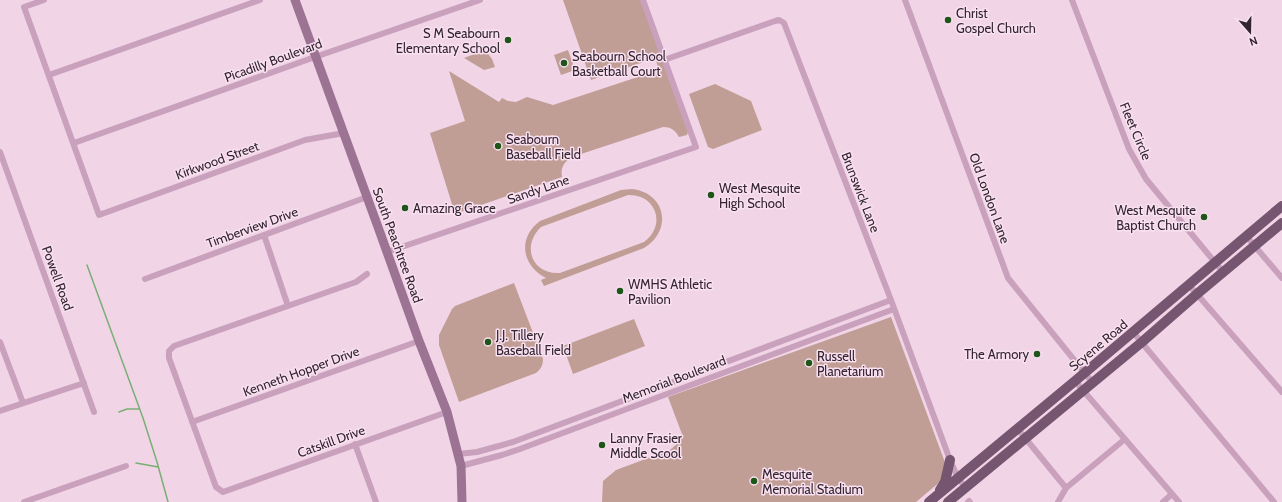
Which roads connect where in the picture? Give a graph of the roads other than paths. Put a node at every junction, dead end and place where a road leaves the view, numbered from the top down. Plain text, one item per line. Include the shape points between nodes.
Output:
1 (44, 0) edge
2 (260, 0) edge
3 (295, 0) edge
4 (480, 0) edge
5 (643, 0) edge
6 (905, 0) edge
7 (1072, 0) edge
8 (315, 57) junction
9 (664, 60) junction
10 (49, 75) junction
11 (344, 133) junction
12 (74, 143) junction
13 (0, 152) edge
14 (367, 197) junction
15 (1282, 206) edge
16 (1282, 223) edge
17 (264, 235) junction
18 (1247, 237) junction
19 (1254, 246) junction
20 (387, 252) junction
21 (1216, 262) junction
22 (1224, 272) junction
23 (367, 274) dead end
24 (1282, 278) edge
25 (144, 279) dead end
26 (1189, 285) junction
27 (1197, 294) junction
28 (891, 300) junction
29 (288, 306) junction
30 (894, 309) junction
31 (1133, 332) junction
32 (419, 341) junction
33 (0, 342) edge
34 (1142, 342) junction
35 (1084, 373) junction
36 (1075, 381) junction
37 (1092, 382) junction
38 (84, 383) junction
39 (1083, 389) junction
40 (1282, 392) edge
41 (23, 403) junction
42 (0, 411) edge
43 (94, 412) dead end
44 (447, 412) junction
45 (192, 422) junction
46 (1017, 428) junction
47 (1025, 437) junction
48 (1125, 439) junction
49 (355, 444) junction
50 (458, 454) junction
51 (950, 460) junction
52 (126, 466) dead end
53 (461, 466) junction
54 (958, 478) junction
55 (965, 487) junction
56 (1066, 488) junction
57 (938, 494) junction
58 (1172, 494) junction
59 (24, 502) edge
60 (376, 502) edge
61 (462, 502) edge
62 (928, 502) edge
63 (948, 502) edge
64 (1058, 502) edge
65 (1163, 502) edge
66 (1179, 502) edge
67 (1274, 502) edge

1 - 10 street via 24,8
2 - 10 street
3 - 8 main road, South Peachtree Road
4 - 8 street, Picadilly Boulevard
5 - 9 street
6 - 35 street, Old London Lane via 1008,278
7 - 21 street, Fleet Circle via 1136,163 1146,179
8 - 11 main road, South Peachtree Road
8 - 12 street, Picadilly Boulevard
9 - 20 street, Sandy Lane via 696,147
9 - 28 street, Brunswick Lane via 775,21 780,20 784,23
10 - 12 street
11 - 12 street, Kirkwood Street via 305,140 99,215
11 - 14 main road, South Peachtree Road
13 - 38 street, Powell Road
14 - 17 street, Timberview Drive
14 - 20 main road, South Peachtree Road
15 - 18 main road, Scyene Road
16 - 19 main road, Scyene Road
17 - 25 street, Timberview Drive
17 - 29 street
18 - 19 street
18 - 21 main road, Scyene Road
19 - 22 main road, Scyene Road
19 - 24 street
20 - 32 main road, South Peachtree Road
21 - 22 street, Fleet Circle
21 - 26 main road, Scyene Road
22 - 27 main road, Scyene Road
23 - 29 street via 356,282
26 - 27 street
26 - 31 main road, Scyene Road
27 - 34 main road, Scyene Road
27 - 40 street
28 - 30 street, Brunswick Lane
28 - 50 street, Memorial Boulevard via 513,442 477,452
29 - 45 street via 174,346 169,351 169,358
30 - 51 street, Brunswick Lane
30 - 53 street, Memorial Boulevard via 520,449
31 - 34 street
31 - 35 main road, Scyene Road
32 - 44 main road, South Peachtree Road
32 - 45 street, Kenneth Hopper Drive
33 - 41 street
34 - 37 main road, Scyene Road
34 - 67 street
35 - 36 main road, Scyene Road
35 - 37 street, Old London Lane
36 - 39 street
36 - 46 main road, Scyene Road
37 - 39 main road, Scyene Road
38 - 41 street
38 - 43 street, Powell Road
39 - 47 main road, Scyene Road
39 - 48 street
41 - 42 street
44 - 49 street, Catskill Drive
44 - 50 main road, South Peachtree Road
45 - 49 street, Catskill Drive via 216,488 223,492
46 - 47 street
46 - 54 main road, Scyene Road
47 - 55 main road, Scyene Road
47 - 56 street
48 - 56 street
48 - 58 street
49 - 60 street
50 - 53 main road, South Peachtree Road
51 - 54 street, Brunswick Lane
51 - 57 main road
52 - 59 street
53 - 61 main road, South Peachtree Road
54 - 55 street, Brunswick Lane
54 - 57 main road, Scyene Road
55 - 63 main road, Scyene Road
56 - 64 street
57 - 62 main road, Scyene Road
58 - 65 street
58 - 66 street

